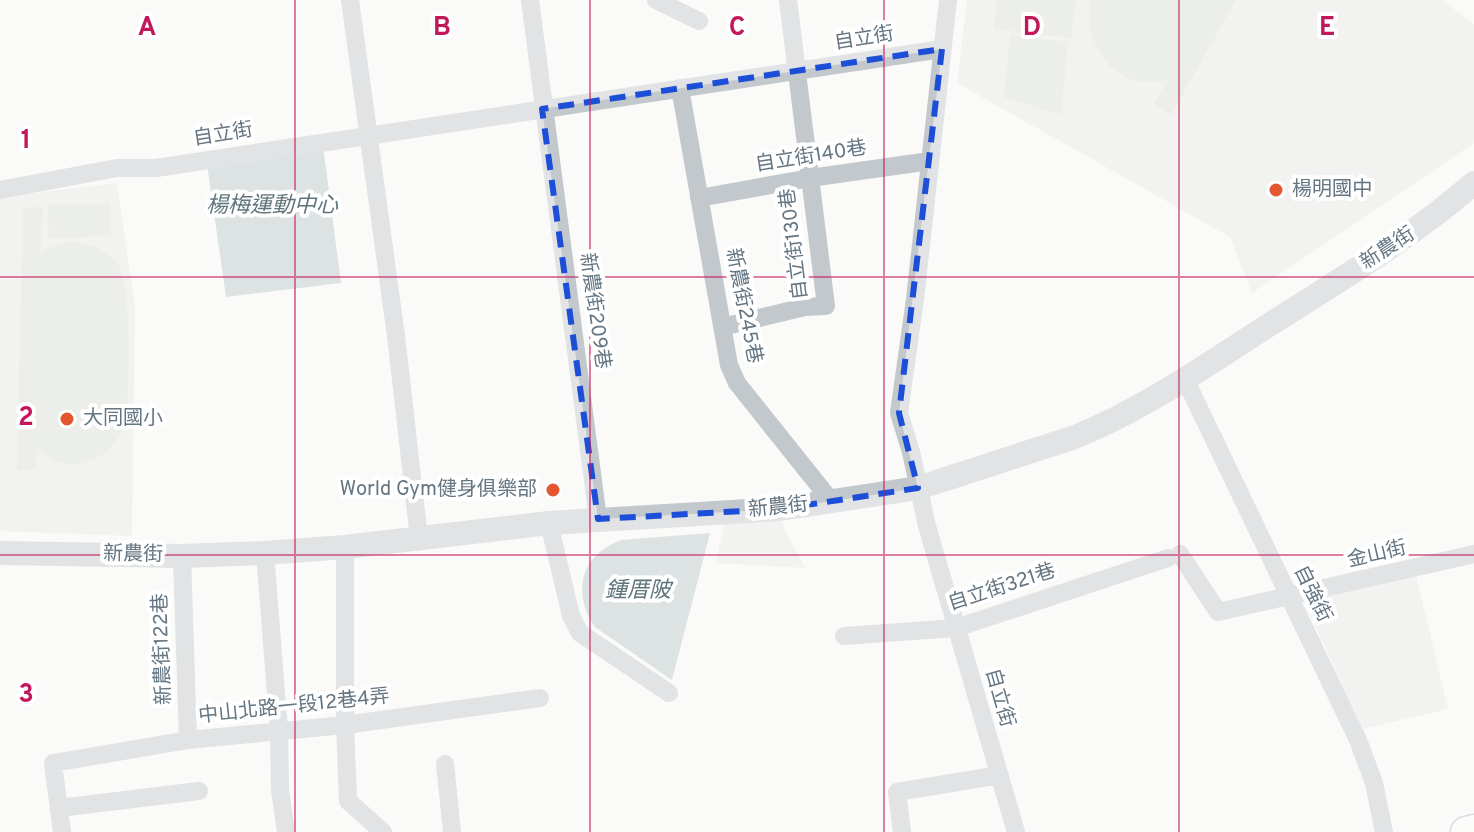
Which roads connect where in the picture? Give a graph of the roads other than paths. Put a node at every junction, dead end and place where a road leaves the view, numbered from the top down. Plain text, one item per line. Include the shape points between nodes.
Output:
1 (350, 0) edge
2 (530, 0) edge
3 (656, 0) edge
4 (788, 0) edge
5 (948, 0) edge
6 (699, 21) dead end
7 (942, 49) junction
8 (795, 71) junction
9 (680, 88) junction
10 (542, 109) junction
11 (368, 136) junction
12 (930, 161) junction
13 (810, 178) junction
14 (1474, 183) edge
15 (0, 190) edge
16 (699, 198) junction
17 (722, 327) junction
18 (1186, 381) junction
19 (918, 488) junction
20 (832, 502) junction
21 (598, 519) junction
22 (549, 523) junction
23 (419, 538) junction
24 (345, 547) junction
25 (0, 553) edge
26 (265, 553) junction
27 (1474, 554) edge
28 (182, 556) junction
29 (1174, 556) joint
30 (1290, 598) junction
31 (956, 628) junction
32 (844, 636) dead end
33 (669, 693) dead end
34 (540, 698) dead end
35 (345, 725) junction
36 (279, 731) junction
37 (188, 740) junction
38 (445, 764) dead end
39 (1000, 775) junction
40 (199, 791) dead end
41 (59, 808) junction
42 (1474, 830) edge
43 (62, 832) edge
44 (286, 832) edge
45 (383, 832) edge
46 (452, 832) edge
47 (902, 832) edge
48 (1016, 832) edge
49 (1384, 832) edge
50 (1466, 832) edge

1 - 11 street
2 - 10 street, 新農街209巷
3 - 6 street
4 - 8 street, 自立街130巷
5 - 7 street
7 - 8 street, 自立街
7 - 12 street, 自立街
8 - 9 street, 自立街
8 - 13 street, 自立街130巷
9 - 10 street, 自立街
9 - 16 street, 新農街245巷
10 - 11 street, 自立街
10 - 21 street, 新農街209巷
11 - 15 street, 自立街 via 156,168 117,168
11 - 23 street
12 - 13 street, 自立街140巷
12 - 19 street, 自立街 via 899,413
13 - 16 street, 自立街140巷
13 - 17 street, 自立街130巷 via 826,306
14 - 18 street, 新農街 via 1434,218
16 - 17 street, 新農街245巷
17 - 20 street, 新農街245巷 via 737,383
18 - 19 street, 新農街 via 1088,432
18 - 30 street, 自強街
19 - 20 street, 新農街
19 - 31 street, 自立街
20 - 21 street, 新農街
21 - 22 street, 新農街
22 - 23 street, 新農街
22 - 33 street via 571,616 580,633
23 - 24 street, 新農街
24 - 26 street, 新農街
24 - 35 street
25 - 28 street, 新農街
26 - 28 street, 新農街
26 - 36 street
27 - 30 street, 金山街
28 - 37 street, 新農街122巷
29 - 30 street, 金山街 via 1218,612
29 - 31 street, 自立街321巷
30 - 49 street, 自強街 via 1358,740
31 - 32 street, 自立街321巷
31 - 39 street, 自立街
34 - 35 street, 中山北路一段12巷4弄
35 - 36 street, 中山北路一段12巷4弄
35 - 45 street via 348,801
36 - 37 street, 中山北路一段12巷4弄
36 - 44 street
37 - 41 street, 中山北路一段12巷4弄 via 53,763
38 - 46 street
39 - 47 street via 897,792
39 - 48 street, 自立街
40 - 41 street
41 - 43 street
42 - 50 main road

